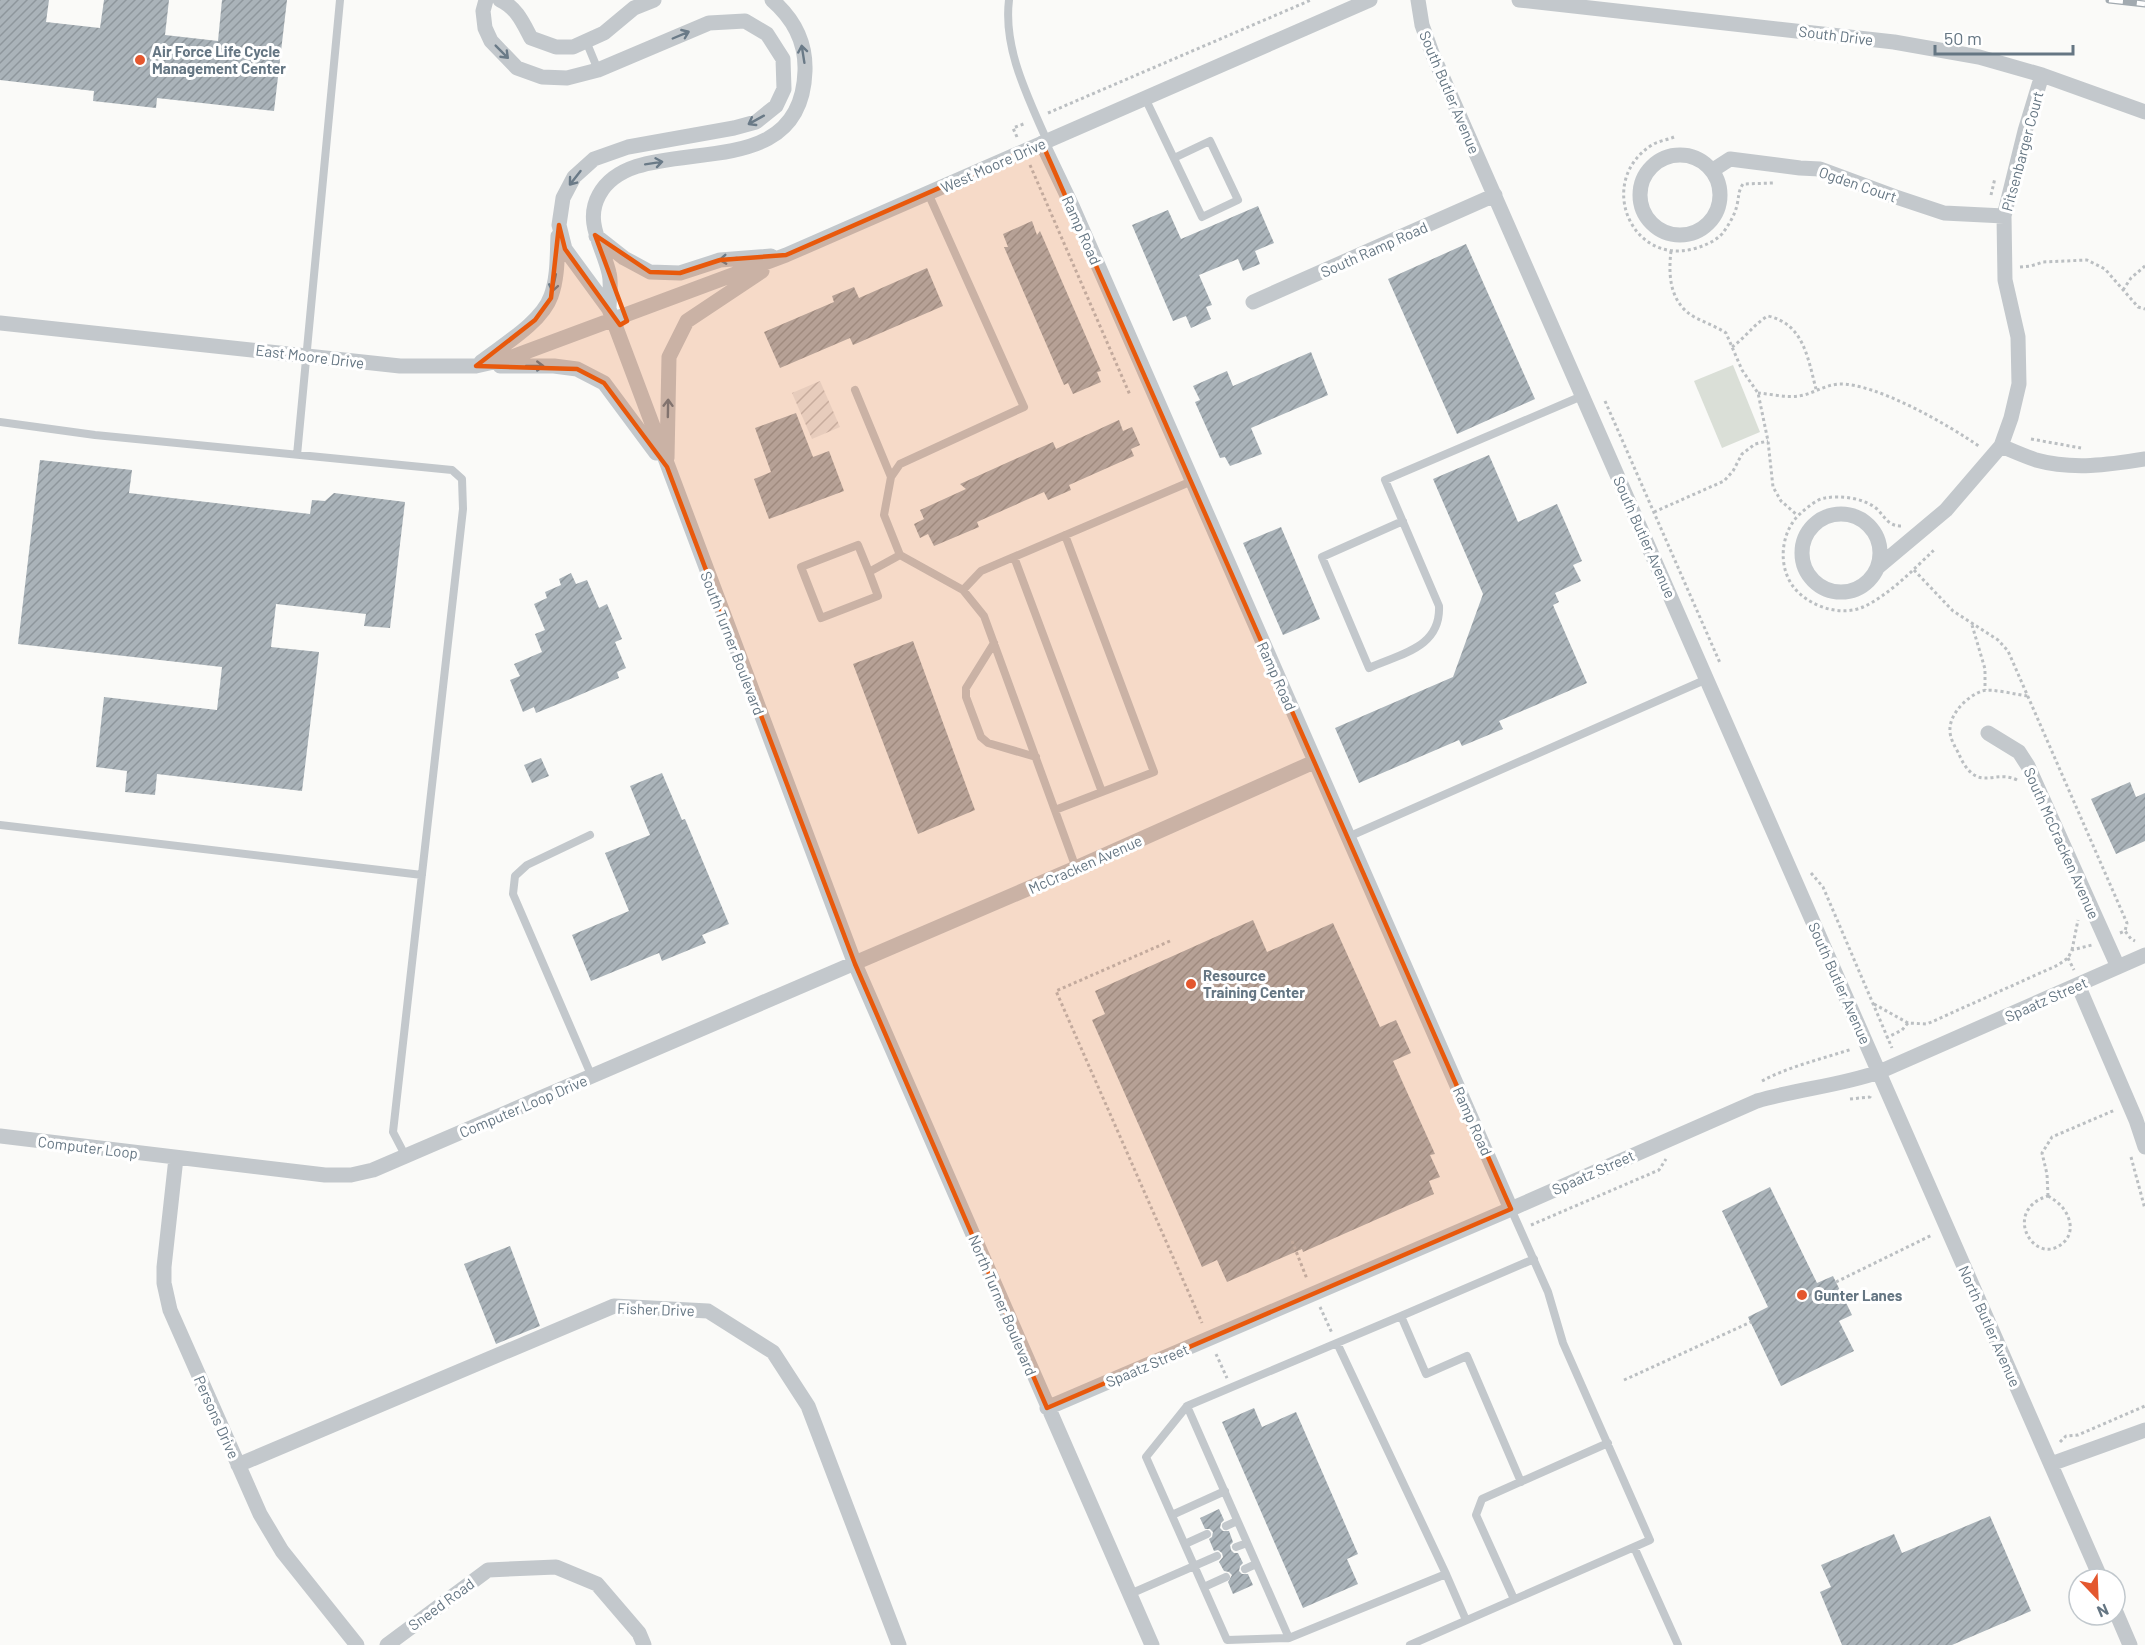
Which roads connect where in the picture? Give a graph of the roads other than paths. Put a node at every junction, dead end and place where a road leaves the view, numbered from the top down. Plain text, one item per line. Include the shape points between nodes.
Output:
1 (340, 0) edge
2 (486, 0) edge
3 (501, 0) edge
4 (654, 0) edge
5 (772, 0) edge
6 (1009, 0) edge
7 (1370, 0) edge
8 (1418, 0) edge
9 (1519, 0) edge
10 (586, 41) junction
11 (598, 70) junction
12 (2043, 75) junction
13 (1145, 98) junction
14 (2145, 111) edge
15 (1045, 142) junction
16 (1174, 158) junction
17 (1713, 170) junction
18 (928, 193) junction
19 (1495, 195) junction
20 (1997, 216) junction
21 (559, 225) junction
22 (595, 235) junction
23 (786, 255) junction
24 (1253, 302) dead end
25 (611, 315) junction
26 (0, 323) edge
27 (307, 356) junction
28 (476, 366) junction
29 (855, 390) dead end
30 (1582, 396) junction
31 (0, 422) edge
32 (2003, 451) junction
33 (297, 455) junction
34 (2145, 459) edge
35 (667, 467) junction
36 (891, 477) junction
37 (1192, 481) junction
38 (1402, 521) junction
39 (1065, 536) junction
40 (900, 555) junction
41 (1014, 557) junction
42 (1878, 567) junction
43 (869, 572) junction
44 (963, 590) junction
45 (994, 643) junction
46 (1707, 679) junction
47 (1988, 733) dead end
48 (1036, 757) junction
49 (1314, 762) junction
50 (1102, 792) junction
51 (1055, 810) junction
52 (0, 825) edge
53 (590, 835) dead end
54 (1348, 837) junction
55 (1076, 868) junction
56 (422, 875) junction
57 (2143, 949) edge
58 (855, 964) junction
59 (2118, 967) junction
60 (2078, 985) junction
61 (1879, 1072) junction
62 (592, 1077) junction
63 (2140, 1118) edge
64 (0, 1136) edge
65 (2145, 1147) edge
66 (406, 1157) junction
67 (176, 1158) junction
68 (1511, 1209) junction
69 (1534, 1259) junction
70 (1401, 1316) junction
71 (1337, 1343) junction
72 (1187, 1406) junction
73 (1047, 1408) junction
74 (2145, 1430) edge
75 (1608, 1443) junction
76 (2051, 1464) junction
77 (238, 1465) junction
78 (1521, 1482) junction
79 (1225, 1491) junction
80 (1172, 1515) junction
81 (1237, 1521) junction
82 (1226, 1526) dead end
83 (1207, 1534) dead end
84 (1247, 1543) junction
85 (1185, 1544) junction
86 (1236, 1547) dead end
87 (1634, 1547) junction
88 (1217, 1556) dead end
89 (1256, 1564) junction
90 (1194, 1566) junction
91 (2096, 1567) edge
92 (1245, 1569) dead end
93 (1446, 1574) junction
94 (1226, 1577) dead end
95 (1204, 1587) junction
96 (1130, 1594) junction
97 (1514, 1599) junction
98 (1466, 1620) junction
99 (2122, 1627) edge
100 (1289, 1638) junction
101 (357, 1645) edge
102 (387, 1645) edge
103 (644, 1645) edge
104 (899, 1645) edge
105 (1152, 1645) edge
106 (1410, 1645) edge
107 (1678, 1645) edge
108 (2130, 1645) edge

1 - 27 lane
2 -> 11 street via 483,11 490,41 517,68 542,77 567,78
3 - 10 street via 519,15 531,38 556,47 573,47
4 - 10 street via 634,8 604,33
22 -> 5 street via 592,210 600,193 619,174 640,165 739,150 769,138 791,119 804,88 805,60 800,37 787,13
6 - 15 lane via 1015,62
7 - 13 street, West Moore Drive
8 - 19 street, South Butler Avenue via 1432,53
9 - 12 street, South Drive via 1894,42 1979,57
10 - 11 lane
11 -> 21 street via 709,23 744,21 767,34 783,59 784,89 776,106 756,122 628,147 594,159 574,177 562,198
12 - 14 street, South Drive
12 - 20 street, Pitsenbarger Court
13 - 15 street, West Moore Drive
13 - 16 lane
15 - 18 street, West Moore Drive
15 - 37 street, Ramp Road
16 - 16 lane via 1202,217 1238,200 1210,141
17 - 17 street via 1685,154 1655,163 1640,190 1641,206 1648,220 1660,231 1675,235 1691,234 1706,227 1721,200 1720,184
17 - 20 street, Ogden Court via 1730,159 1820,169 1944,213
18 - 23 street, West Moore Drive
18 - 36 lane via 1024,407 900,464
19 - 24 street, South Ramp Road
19 - 30 street, South Butler Avenue
20 - 32 street, Pitsenbarger Court via 2005,280 2018,337 2019,384
21 - 25 street via 565,249
21 -> 28 street via 551,298 535,320
23 -> 22 street via 720,260 680,273 650,272
22 - 25 street via 610,274
23 - 25 street, West Moore Drive
35 -> 23 street via 669,357 687,321
25 - 28 street, East Moore Drive via 507,359
25 - 35 street, South Turner Boulevard
26 - 27 street, East Moore Drive
27 - 28 street, East Moore Drive via 400,366
27 - 33 lane
28 -> 35 street via 577,369 604,383
29 - 36 lane
30 - 38 lane via 1385,480
30 - 46 street, South Butler Avenue
31 - 33 lane
32 - 34 street via 2082,466
32 - 42 street, Pitsenbarger Court via 1946,510
33 - 56 lane via 452,470 462,479 462,509
35 - 58 street, South Turner Boulevard
36 - 40 lane via 884,515
37 - 39 lane
37 - 49 street, Ramp Road
38 - 38 lane via 1439,606 1439,617 1434,632 1424,643 1369,668 1322,557
39 - 41 lane
39 - 50 lane via 1154,772
40 - 43 lane
40 - 44 lane
41 - 44 lane via 981,571
41 - 50 lane
42 - 42 street via 1877,537 1868,524 1855,516 1825,517 1805,539 1805,569 1827,589 1842,592 1857,588 1870,580
43 - 43 lane via 858,545 801,567 820,618 878,596
44 - 45 lane via 984,616
45 - 48 lane
45 - 48 lane via 966,688 981,738
46 - 54 lane
46 - 61 street, South Butler Avenue
47 - 59 street, South McCracken Avenue via 2019,752 2028,766
48 - 51 lane
49 - 54 street, Ramp Road
49 - 55 street, McCracken Avenue
50 - 51 lane
51 - 55 lane
52 - 56 lane
53 - 62 lane via 526,865 515,876 513,894
54 - 68 street, Ramp Road
55 - 58 street, McCracken Avenue
56 - 66 lane via 393,1132
57 - 59 street, Spaatz Street
58 - 62 street, Computer Loop Drive
58 - 73 street, North Turner Boulevard
59 - 60 street, Spaatz Street
60 - 61 street, Spaatz Street
60 - 63 street via 2129,1104
61 - 68 street, Spaatz Street via 1852,1082 1757,1101
61 - 76 street, North Butler Avenue
62 - 66 street, Computer Loop Drive
63 - 65 street
64 - 67 street, Computer Loop
66 - 67 street, Computer Loop Drive via 373,1170 325,1175
67 - 77 street, Persons Drive via 164,1282 170,1310
68 - 69 lane
68 - 73 street, Spaatz Street
69 - 70 lane
69 - 75 lane via 1563,1343
70 - 71 lane
70 - 78 lane via 1426,1374 1467,1356
71 - 72 lane
71 - 93 lane
72 - 79 lane
72 - 80 lane via 1146,1457
73 - 96 street, North Turner Boulevard
74 - 76 street
75 - 78 lane
75 - 87 lane via 1650,1540
76 - 91 street, North Butler Avenue
77 - 101 street, Persons Drive via 282,1551
77 - 104 street, Fisher Drive via 614,1305 708,1311 773,1352 808,1406
78 - 97 lane via 1482,1499 1476,1515
79 - 80 lane
79 - 81 lane
80 - 85 lane
81 - 82 lane
81 - 84 lane
83 - 85 lane
84 - 86 lane
84 - 89 lane
85 - 90 lane
87 - 97 lane
87 - 107 lane
88 - 90 lane
89 - 92 lane
89 - 100 lane
90 - 95 lane
90 - 96 lane
93 - 98 lane
93 - 100 lane
94 - 95 lane
95 - 100 lane via 1227,1640
96 - 105 street, North Turner Boulevard
97 - 98 lane
98 - 106 lane
99 - 108 street
102 - 103 street, Sneed Road via 488,1570 556,1567 597,1584 639,1633

